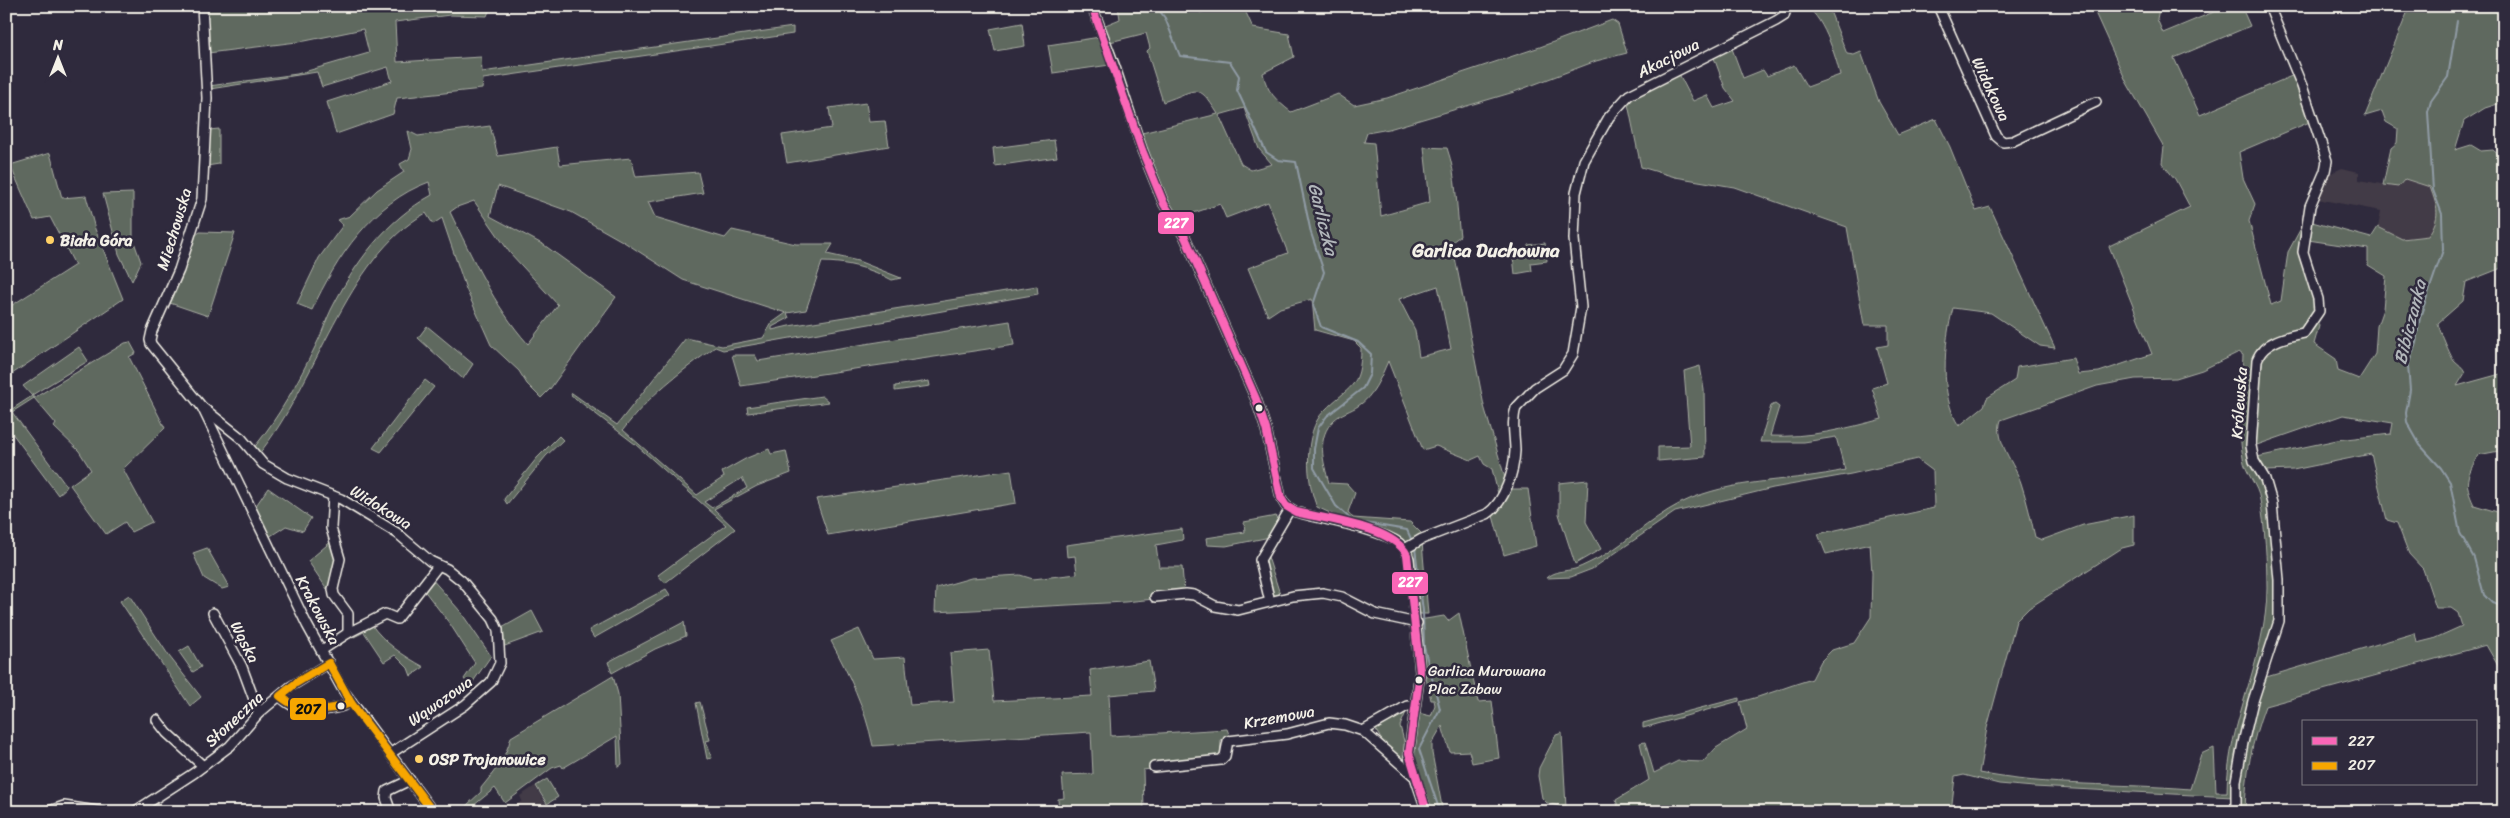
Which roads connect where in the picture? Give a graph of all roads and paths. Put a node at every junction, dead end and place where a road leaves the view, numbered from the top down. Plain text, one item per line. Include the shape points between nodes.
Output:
1 (202, 6) edge
2 (1092, 6) edge
3 (1787, 6) edge
4 (1938, 6) edge
5 (2269, 6) edge
6 (2096, 102) dead end
7 (202, 407) junction
8 (333, 496) junction
9 (1290, 509) junction
10 (1411, 546) junction
11 (438, 566) junction
12 (1155, 597) dead end
13 (1270, 602) junction
14 (213, 613) dead end
15 (1419, 618) junction
16 (348, 633) junction
17 (322, 650) junction
18 (328, 662) junction
19 (500, 667) joint
20 (280, 696) junction
21 (352, 703) junction
22 (1415, 706) junction
23 (259, 713) junction
24 (157, 720) dead end
25 (1363, 731) junction
26 (391, 753) junction
27 (203, 766) junction
28 (1154, 767) dead end
29 (1415, 777) junction
30 (410, 780) junction
31 (145, 809) edge
32 (47, 812) edge
33 (103, 812) edge
34 (134, 812) edge
35 (391, 812) edge
36 (433, 812) edge
37 (1428, 812) edge
38 (2236, 812) edge

1 - 7 street, Miechowska via 208,98 202,200 179,270 150,340
2 - 9 street via 1164,204 1185,237 1256,399 1266,429 1277,486
3 - 10 street, Akacjowa via 1784,16 1776,21 1626,96 1610,117 1583,163 1576,193 1574,214 1580,316 1572,357 1563,370 1536,388 1516,408 1513,465 1495,508
4 - 6 street, Widokowa via 1996,136 2003,142 2013,141
5 - 38 street, Królewska via 2302,86 2327,161 2310,206 2303,252 2319,311 2304,333 2269,345 2257,360 2251,446 2272,503 2279,621 2243,744 2236,781
7 - 8 street, Widokowa via 241,438 252,453 276,473
7 - 17 street, Krakowska via 235,480
8 - 11 street, Widokowa via 397,533
8 - 16 street via 331,528 340,559 333,589 348,614
9 - 10 street
9 - 13 street via 1260,560
10 - 15 street via 1410,560
11 - 16 street via 397,619 385,614
11 - 19 street, Widokowa via 462,580 493,619 498,630
12 - 13 street via 1194,595 1215,606 1233,610
13 - 15 street via 1323,593 1342,597 1375,614
14 - 23 street, Wąska via 242,667
15 - 22 street via 1420,672
16 - 17 street
17 - 18 street, Krakowska
18 - 20 street, Słoneczna
18 - 21 street, Krakowska
19 - 26 street, Wąwozowa via 491,682 465,705
20 - 21 street via 309,711
20 - 23 street, Słoneczna
21 - 26 street, Krakowska
22 - 25 street via 1408,706
22 - 29 street via 1409,752
23 - 27 street, Słoneczna via 230,746
24 - 27 street
25 - 28 street, Krzemowa via 1329,723 1287,734 1233,739 1228,740 1221,760
25 - 29 street, Krzemowa
26 - 30 street, Krakowska
27 - 31 street, Słoneczna
29 - 37 street
30 - 35 street via 387,791
30 - 36 street, Krakowska
31 - 34 street, Słoneczna
32 - 33 street via 64,806

